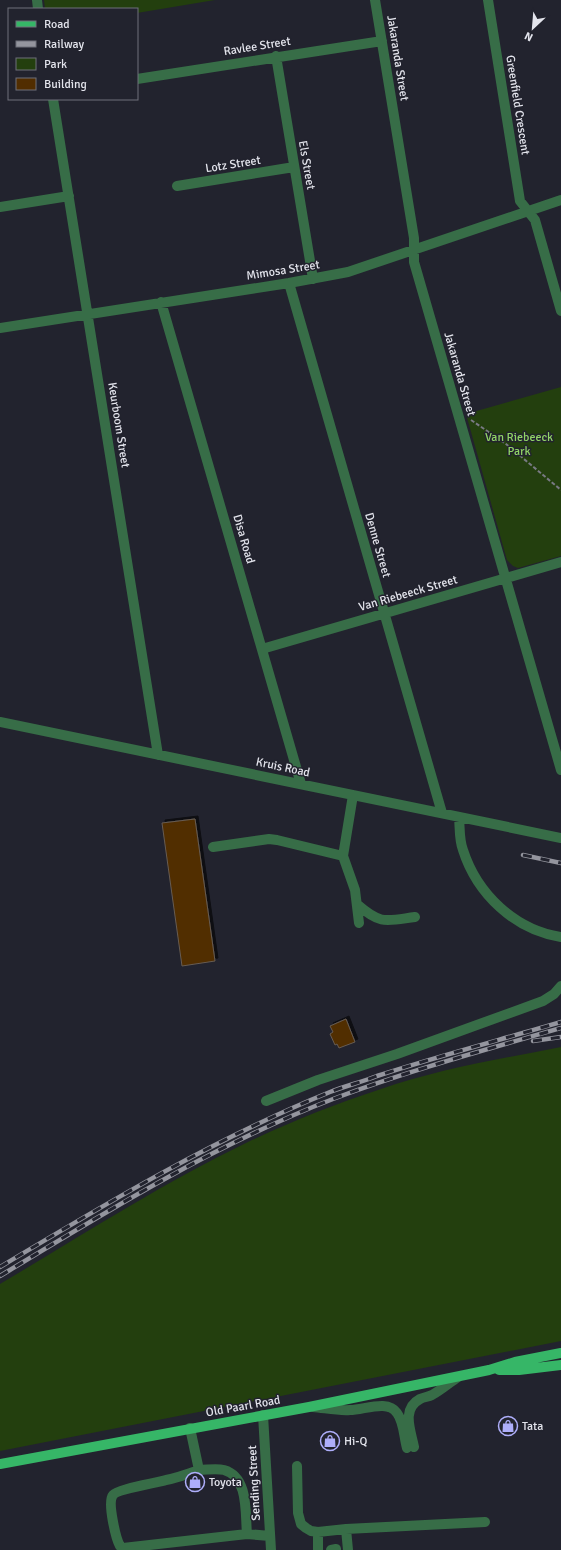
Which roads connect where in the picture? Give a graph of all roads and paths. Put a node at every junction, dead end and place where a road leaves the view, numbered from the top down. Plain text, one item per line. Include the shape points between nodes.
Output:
1 (375, 0) edge
2 (488, 0) edge
3 (382, 41) junction
4 (276, 56) junction
5 (138, 79) edge
6 (53, 100) edge
7 (294, 167) junction
8 (177, 186) dead end
9 (69, 196) junction
10 (561, 200) edge
11 (0, 207) edge
12 (528, 212) junction
13 (414, 251) junction
14 (313, 279) junction
15 (289, 283) junction
16 (161, 302) junction
17 (561, 311) edge
18 (88, 314) junction
19 (0, 328) edge
20 (457, 410) junction
21 (561, 490) edge
22 (561, 562) edge
23 (505, 578) junction
24 (384, 613) junction
25 (262, 648) junction
26 (0, 722) edge
27 (158, 755) junction
28 (561, 770) edge
29 (301, 784) junction
30 (353, 795) junction
31 (442, 813) junction
32 (459, 817) junction
33 (561, 838) edge
34 (213, 847) dead end
35 (344, 856) junction
36 (358, 905) junction
37 (415, 917) dead end
38 (359, 923) dead end
39 (561, 937) edge
40 (561, 986) edge
41 (266, 1101) dead end
42 (561, 1353) edge
43 (561, 1364) edge
44 (490, 1370) junction
45 (458, 1377) junction
46 (309, 1407) junction
47 (264, 1415) junction
48 (190, 1428) junction
49 (0, 1464) edge
50 (297, 1466) dead end
51 (199, 1470) junction
52 (484, 1522) dead end
53 (346, 1529) junction
54 (318, 1532) junction
55 (246, 1534) junction
56 (270, 1536) junction
57 (271, 1550) edge
58 (318, 1550) edge
59 (348, 1550) edge

1 - 3 street, Jakaranda Street
2 - 12 street, Greenfield Crescent via 520,201
3 - 4 street, Ravlee Street
3 - 13 street, Jakaranda Street
4 - 5 street, Ravlee Street
4 - 7 street, Els Street
6 - 9 street, Keurboom Street
7 - 8 street, Lotz Street
7 - 14 street, Els Street
9 - 11 street
9 - 18 street, Keurboom Street
10 - 12 street, Mimosa Street
12 - 13 street, Mimosa Street
12 - 17 street, Greenfield Crescent via 535,220
13 - 14 street, Mimosa Street via 348,272
13 - 20 street, Jakaranda Street via 414,262
14 - 15 street, Mimosa Street
15 - 16 street, Mimosa Street
15 - 24 street, Denne Street
16 - 18 street, Mimosa Street
16 - 25 street, Disa Road
18 - 19 street, Mimosa Street
18 - 27 street, Keurboom Street
20 - 21 path via 506,444
20 - 23 street, Jakaranda Street
22 - 23 street, Van Riebeeck Street
23 - 24 street, Van Riebeeck Street
23 - 28 street, Jakaranda Street
24 - 25 street, Van Riebeeck Street
24 - 31 street, Denne Street
25 - 29 street, Disa Road
26 - 27 street, Kruis Road
27 - 29 street, Kruis Road
29 - 30 street, Kruis Road
30 - 31 street, Kruis Road
30 - 35 street
31 - 32 street, Kruis Road
32 - 33 street, Kruis Road
32 - 39 street via 462,849 471,870 488,895 516,920 538,931
34 - 35 street via 277,840
35 - 36 street
36 - 37 street via 379,920
36 - 38 street
40 - 41 street via 543,1001 318,1080
42 - 44 main road, Old Paarl Road
43 - 44 main road, Old Paarl Road via 519,1370
44 - 45 main road, Old Paarl Road
45 - 46 main road, Old Paarl Road
45 - 46 street via 432,1395 413,1404 408,1419 410,1448 400,1418 391,1408 381,1406 350,1410
46 - 47 main road, Old Paarl Road
47 - 48 main road, Old Paarl Road
47 - 56 street, Sending Street
48 - 49 main road, Old Paarl Road
48 - 51 street
50 - 54 street via 298,1513 301,1524
51 - 55 street via 224,1470 237,1478 244,1498
51 - 55 street via 114,1493 111,1502 118,1544 123,1548
52 - 53 street
53 - 54 street
53 - 59 street
54 - 58 street
55 - 56 street
56 - 57 street, Sending Street

